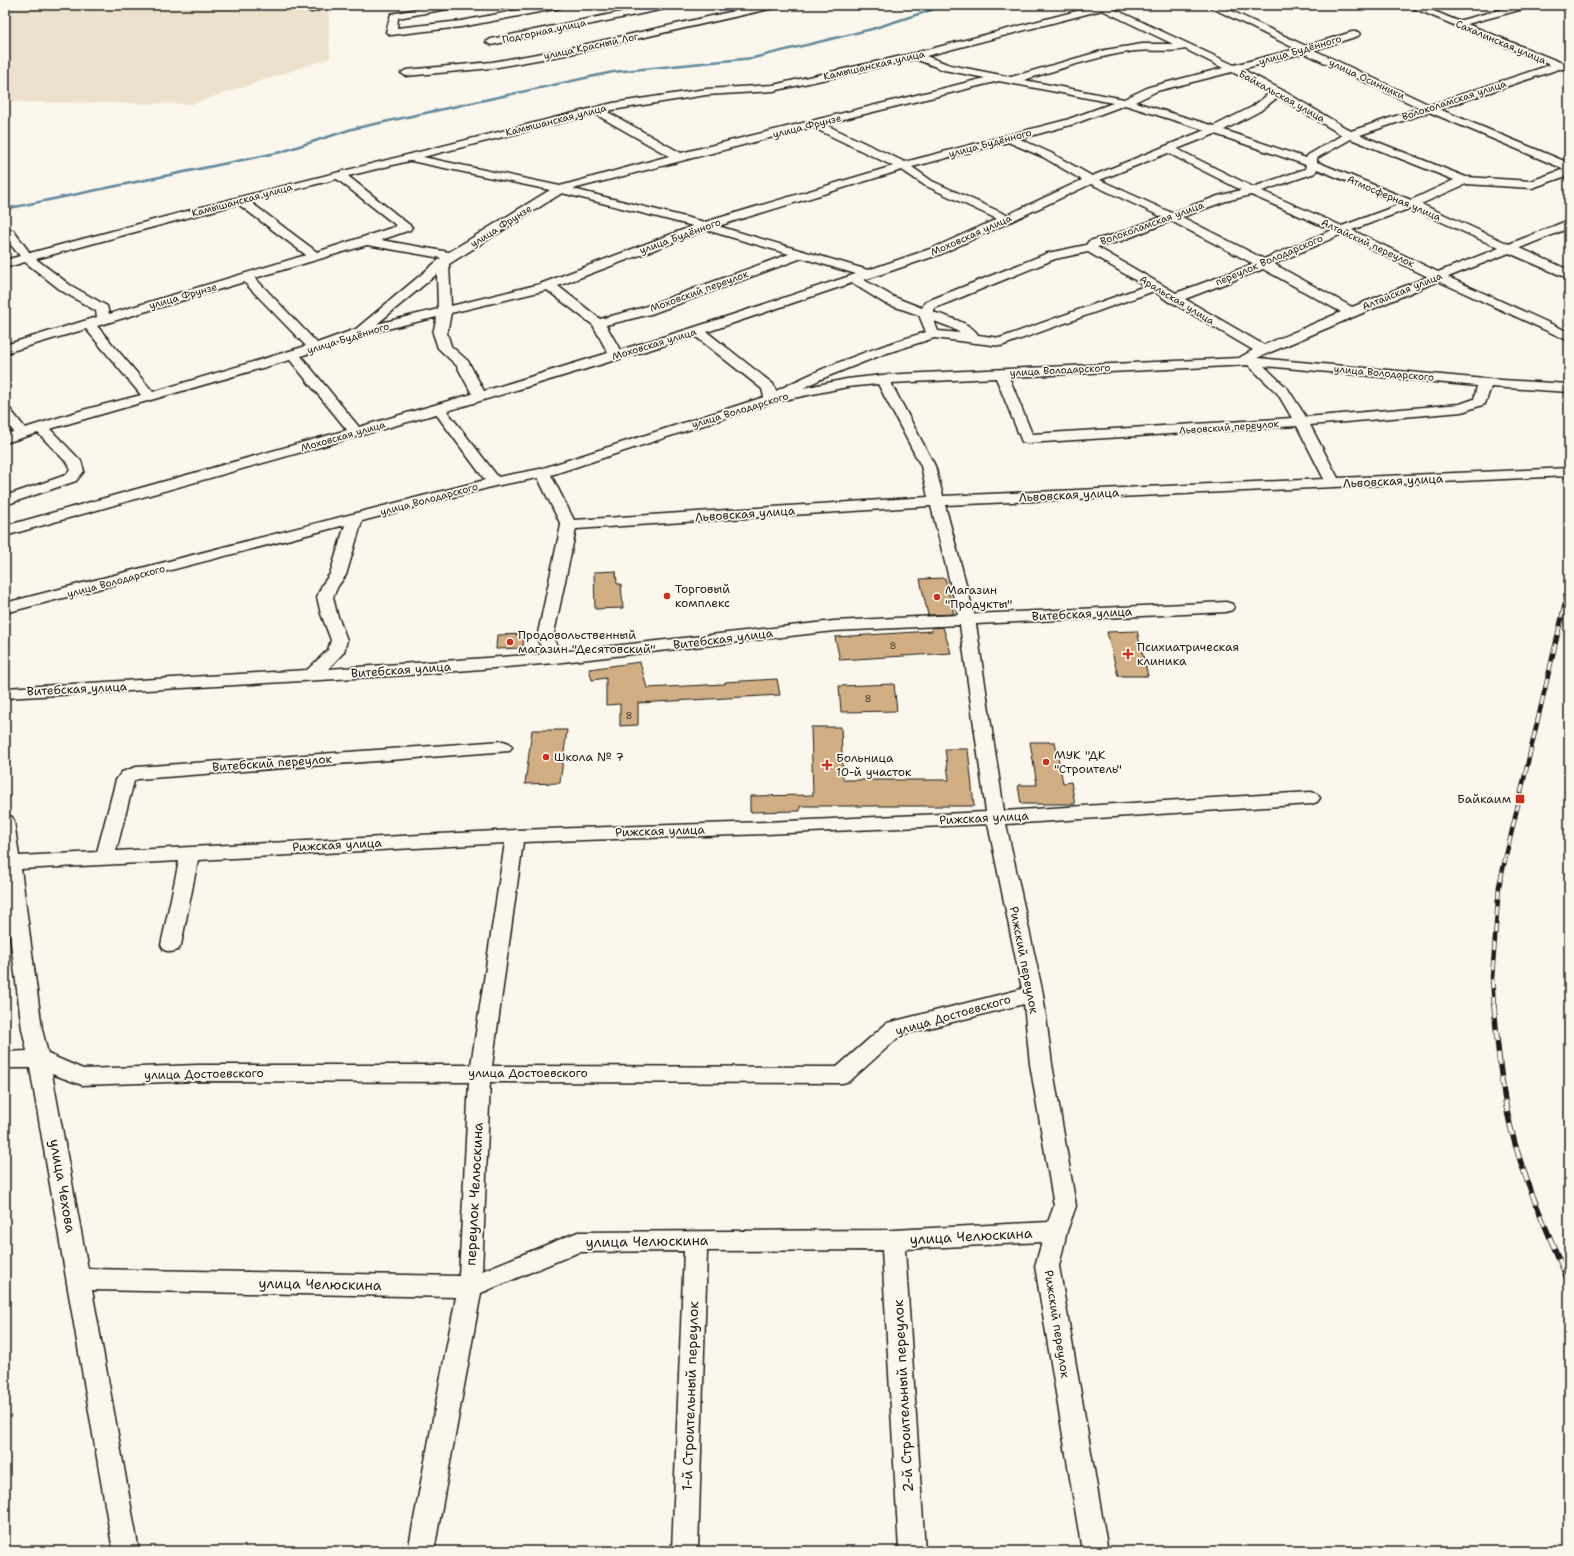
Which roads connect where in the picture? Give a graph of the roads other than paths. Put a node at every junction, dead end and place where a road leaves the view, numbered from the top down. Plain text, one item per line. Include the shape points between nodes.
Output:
1 (326, 5) edge
2 (452, 5) edge
3 (560, 5) edge
4 (669, 5) edge
5 (774, 5) edge
6 (1211, 5) edge
7 (1411, 5) edge
8 (1528, 5) edge
9 (1108, 6) edge
10 (410, 8) edge
11 (311, 9) dead end
12 (1458, 24) junction
13 (1355, 34) dead end
14 (490, 42) dead end
15 (1187, 47) junction
16 (1305, 50) junction
17 (916, 56) junction
18 (1232, 68) junction
19 (1564, 68) edge
20 (406, 73) dead end
21 (1004, 79) junction
22 (1278, 92) junction
23 (1125, 102) junction
24 (1428, 108) junction
25 (596, 110) junction
26 (814, 124) junction
27 (1215, 130) junction
28 (1350, 135) junction
29 (1009, 138) junction
30 (1167, 148) junction
31 (407, 157) junction
32 (679, 157) junction
33 (1311, 163) junction
34 (903, 166) junction
35 (1569, 167) edge
36 (1569, 171) edge
37 (339, 175) junction
38 (1091, 180) junction
39 (1464, 180) junction
40 (560, 190) junction
41 (1252, 191) junction
42 (240, 200) junction
43 (1411, 204) junction
44 (1172, 217) junction
45 (1007, 218) junction
46 (1569, 224) edge
47 (705, 226) junction
48 (1342, 230) junction
49 (7, 233) edge
50 (367, 241) junction
51 (1090, 248) junction
52 (1509, 248) junction
53 (799, 255) junction
54 (316, 257) junction
55 (27, 258) junction
56 (447, 260) junction
57 (5, 264) edge
58 (1264, 264) junction
59 (866, 274) junction
60 (1569, 275) edge
61 (247, 277) junction
62 (1438, 277) junction
63 (852, 278) junction
64 (548, 285) junction
65 (1154, 287) junction
66 (1173, 299) junction
67 (445, 311) junction
68 (1351, 312) junction
69 (925, 314) junction
70 (104, 319) junction
71 (598, 323) junction
72 (89, 324) junction
73 (697, 331) junction
74 (358, 332) junction
75 (933, 334) junction
76 (1569, 337) edge
77 (976, 338) junction
78 (315, 348) junction
79 (5, 349) edge
80 (1264, 351) junction
81 (293, 355) junction
82 (616, 355) junction
83 (1244, 361) junction
84 (1001, 373) junction
85 (882, 379) junction
86 (1485, 382) junction
87 (1569, 388) edge
88 (480, 396) junction
89 (150, 398) junction
90 (771, 399) junction
91 (439, 409) junction
92 (5, 412) edge
93 (1302, 422) junction
94 (41, 428) junction
95 (356, 432) junction
96 (22, 433) junction
97 (5, 439) edge
98 (1569, 472) edge
99 (544, 474) junction
100 (494, 482) junction
101 (1333, 484) junction
102 (5, 501) edge
103 (936, 501) junction
104 (355, 518) junction
105 (569, 525) junction
106 (5, 531) edge
107 (1226, 607) dead end
108 (5, 608) edge
109 (967, 620) junction
110 (554, 658) junction
111 (311, 676) junction
112 (5, 694) edge
113 (503, 747) dead end
114 (1311, 798) dead end
115 (996, 818) junction
116 (5, 821) edge
117 (516, 836) junction
118 (190, 853) junction
119 (105, 858) junction
120 (10, 863) junction
121 (171, 945) dead end
122 (1033, 994) junction
123 (39, 1059) junction
124 (5, 1060) edge
125 (480, 1073) junction
126 (1056, 1231) junction
127 (893, 1240) junction
128 (696, 1241) junction
129 (80, 1279) junction
130 (470, 1287) junction
131 (126, 1551) edge
132 (421, 1551) edge
133 (685, 1551) edge
134 (912, 1551) edge
135 (1095, 1551) edge

1 - 11 street
2 - 10 street
3 - 10 street via 461,24 391,32 394,16
4 - 14 street, Подгорная улица
5 - 20 street, улица Красный Лог via 565,52 492,65
6 - 16 street, улица Осинники
7 - 12 street, Сахалинская улица
8 - 12 street
9 - 15 street, Байкальская улица
9 - 17 street, Камышанская улица
12 - 19 street, Сахалинская улица
13 - 16 street, улица Будённого
15 - 18 street, Байкальская улица
15 - 21 street, улица Фрунзе via 1127,50
16 - 18 street, улица Будённого
16 - 24 street, улица Осинники
17 - 21 street, Атмосферная улица via 948,68
17 - 25 street, Камышанская улица via 773,88 706,92
18 - 22 street, Байкальская улица
18 - 23 street, улица Будённого via 1153,89
19 - 24 street, Волоколамская улица
21 - 23 street, Атмосферная улица
21 - 26 street, улица Фрунзе
22 - 27 street, Моховская улица via 1256,109
22 - 28 street, Байкальская улица
23 - 27 street, Атмосферная улица
23 - 29 street, улица Будённого via 1070,122
24 - 28 street, Волоколамская улица
24 - 35 street, улица Осинники
25 - 31 street, Камышанская улица
25 - 32 street
26 - 32 street, улица Фрунзе
26 - 34 street
27 - 30 street, Моховская улица
27 - 33 street, Атмосферная улица
28 - 33 street, Волоколамская улица via 1312,157
28 - 39 street, Байкальская улица
29 - 34 street, улица Будённого
29 - 38 street via 1047,155
30 - 38 street, Моховская улица
30 - 41 street, Алтайский переулок
31 - 37 street, Камышанская улица
31 - 40 street
32 - 40 street, улица Фрунзе
33 - 41 street, Волоколамская улица via 1312,171
33 - 43 street, Атмосферная улица
34 - 45 street via 928,182
34 - 47 street, улица Будённого
36 - 39 street, переулок Володарского via 1532,185
37 - 42 street, Камышанская улица
37 - 50 street via 406,227
38 - 44 street
38 - 45 street, Моховская улица
39 - 43 street, переулок Володарского
40 - 47 street
40 - 56 street, улица Фрунзе
41 - 44 street, Волоколамская улица via 1222,198
41 - 48 street, Алтайский переулок
42 - 54 street
42 - 55 street, Камышанская улица
43 - 48 street, переулок Володарского
43 - 52 street, Атмосферная улица
44 - 51 street, Волоколамская улица via 1093,244
44 - 58 street
45 - 59 street, Моховская улица via 937,251
46 - 52 street, Алтайская улица
47 - 53 street
47 - 64 street, улица Будённого
48 - 58 street, переулок Володарского
48 - 62 street, Алтайский переулок
49 - 55 street
50 - 54 street, улица Фрунзе
50 - 56 street, улица Фрунзе
51 - 65 street, Аральская улица
51 - 69 street, Волоколамская улица via 1052,256 930,305
52 - 60 street, Атмосферная улица
52 - 62 street, Алтайская улица
53 - 59 street
53 - 71 street, Моховский переулок via 646,311
54 - 61 street, улица Фрунзе
55 - 57 street, Камышанская улица
55 - 70 street via 66,288 102,309
56 - 67 street
56 - 74 street
58 - 66 street, переулок Володарского
58 - 68 street
59 - 63 street, Моховская улица
61 - 70 street, улица Фрунзе
61 - 78 street
62 - 68 street, Алтайская улица
62 - 76 street, Алтайский переулок
63 - 69 street via 889,300
63 - 73 street, Моховская улица
64 - 67 street, улица Будённого
64 - 71 street
65 - 66 street, Аральская улица
65 - 77 street via 1011,340 990,342
66 - 80 street, Аральская улица
67 - 74 street, улица Будённого
67 - 88 street via 440,333 445,348 463,364
68 - 80 street, Алтайская улица
69 - 75 street
69 - 77 street via 955,324
70 - 72 street, улица Фрунзе
71 - 82 street
72 - 79 street, улица Фрунзе
72 - 89 street
73 - 82 street, Моховская улица
73 - 90 street via 768,387
74 - 78 street, улица Будённого
75 - 77 street
75 - 90 street via 879,351 816,376
78 - 81 street, улица Будённого
80 - 83 street, Алтайская улица
81 - 89 street, улица Будённого
81 - 95 street
82 - 88 street, Моховская улица
83 - 84 street, улица Володарского
83 - 86 street, улица Володарского
83 - 93 street via 1283,392
84 - 85 street, улица Володарского
84 - 93 street, Львовский переулок via 1027,439
85 - 90 street, улица Володарского via 847,382
85 - 103 street, Рижский переулок via 928,466
86 - 87 street, улица Володарского
86 - 93 street, Львовский переулок via 1480,401 1462,408
88 - 91 street, Моховская улица
89 - 94 street, улица Будённого
90 - 99 street, улица Володарского
91 - 95 street, Моховская улица
91 - 100 street
92 - 96 street
93 - 101 street
94 - 96 street, улица Будённого
94 - 102 street via 76,464 77,471 71,478
95 - 106 street, Моховская улица
96 - 97 street, улица Будённого
98 - 101 street, Львовская улица
99 - 100 street, улица Володарского
99 - 105 street
100 - 104 street, улица Володарского
101 - 103 street, Львовская улица
103 - 105 street, Львовская улица
103 - 109 street, Рижский переулок
104 - 108 street, улица Володарского
104 - 111 street via 338,575 325,597 339,640 336,652
105 - 110 street via 545,638
107 - 109 street, Витебская улица
109 - 110 street, Витебская улица via 834,626
109 - 115 street, Рижский переулок
110 - 111 street, Витебская улица
111 - 112 street, Витебская улица
113 - 119 street, Витебский переулок via 136,773 125,780
114 - 115 street, Рижская улица
115 - 117 street, Рижская улица
115 - 122 street, Рижский переулок
116 - 120 street, улица Чехова
117 - 118 street, Рижская улица
117 - 125 street, переулок Челюскина
118 - 119 street, Рижская улица
118 - 121 street
119 - 120 street, Рижская улица
120 - 123 street, улица Чехова via 32,1029
122 - 125 street, улица Достоевского via 894,1029 842,1074
122 - 126 street, Рижский переулок via 1041,1064 1065,1206
123 - 124 street, улица Достоевского
123 - 125 street, улица Достоевского via 82,1078 198,1073
123 - 129 street, улица Чехова
125 - 130 street, переулок Челюскина
126 - 127 street, улица Челюскина
126 - 135 street, Рижский переулок via 1047,1266
127 - 128 street, улица Челюскина
127 - 134 street, 2-й Строительный переулок
128 - 130 street, улица Челюскина via 578,1242
128 - 133 street, 1-й Строительный переулок
129 - 130 street, улица Челюскина
129 - 131 street, улица Чехова
130 - 132 street, переулок Челюскина

